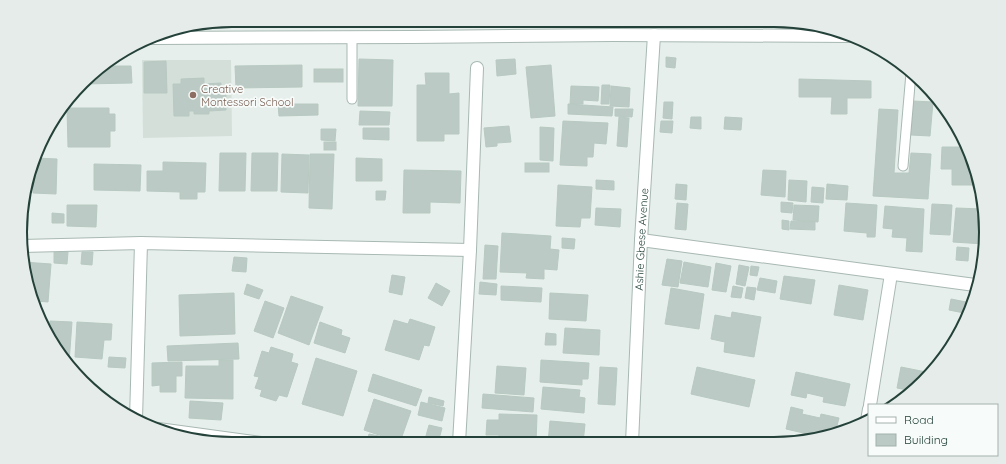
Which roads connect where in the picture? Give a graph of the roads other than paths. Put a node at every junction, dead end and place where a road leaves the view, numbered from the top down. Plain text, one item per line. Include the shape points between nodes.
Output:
1 (654, 35) junction
2 (833, 36) edge
3 (352, 37) junction
4 (166, 38) edge
5 (477, 68) dead end
6 (910, 79) edge
7 (352, 99) dead end
8 (903, 166) dead end
9 (641, 240) junction
10 (141, 243) junction
11 (27, 246) edge
12 (470, 250) junction
13 (891, 274) junction
14 (972, 284) edge
15 (870, 404) edge
16 (136, 414) edge
17 (460, 437) edge
18 (632, 437) edge

1 - 2 street
1 - 3 street
1 - 9 street, Ashie Gbese Avenue
3 - 4 street
3 - 7 lane
5 - 12 street
6 - 8 lane
9 - 13 street
9 - 18 street, Ashie Gbese Avenue
10 - 11 street
10 - 12 street
10 - 16 street
12 - 17 street
13 - 14 street
13 - 15 street

